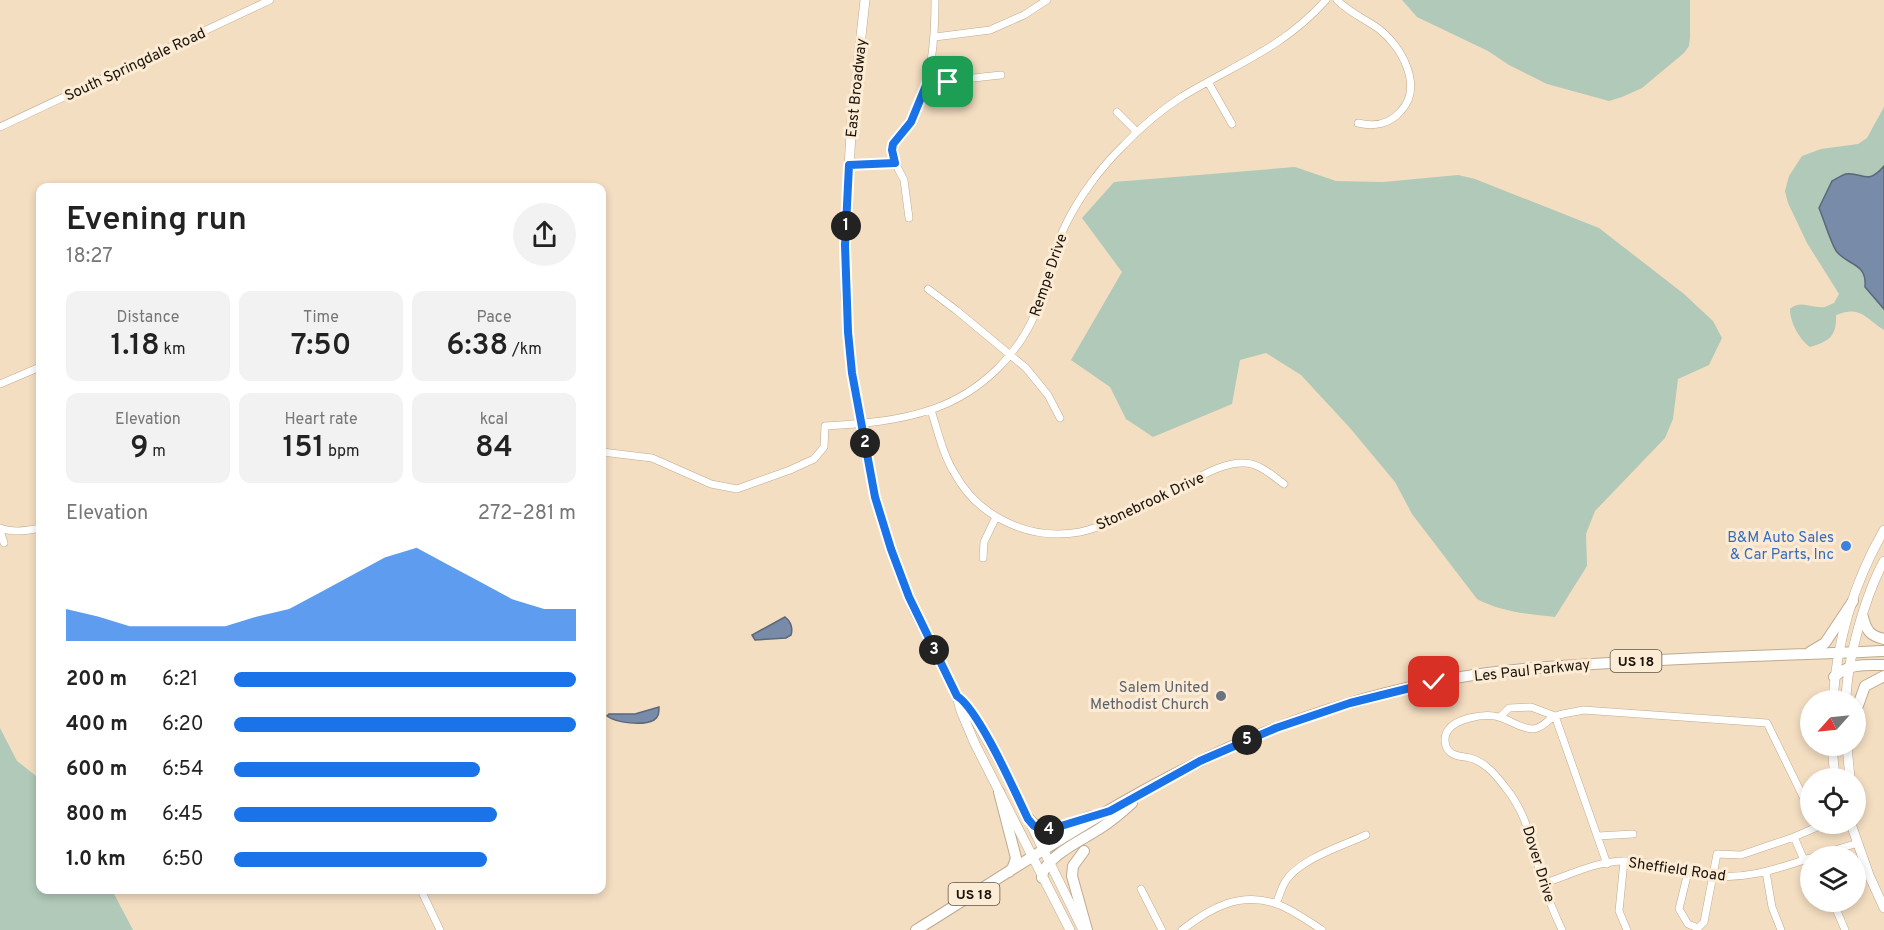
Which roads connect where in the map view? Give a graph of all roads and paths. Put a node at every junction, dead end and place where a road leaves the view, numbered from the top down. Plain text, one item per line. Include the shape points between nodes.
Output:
1 (270, 0) edge
2 (865, 0) edge
3 (935, 0) edge
4 (1047, 0) edge
5 (1326, 0) edge
6 (1337, 0) edge
7 (935, 37) junction
8 (1001, 75) dead end
9 (1208, 82) junction
10 (927, 83) junction
11 (1117, 112) dead end
12 (1358, 123) dead end
13 (1232, 124) dead end
14 (0, 127) edge
15 (1137, 132) junction
16 (895, 163) junction
17 (849, 165) junction
18 (909, 218) dead end
19 (928, 289) dead end
20 (1010, 355) junction
21 (36, 369) edge
22 (0, 384) edge
23 (931, 410) junction
24 (1060, 418) dead end
25 (862, 424) junction
26 (606, 453) edge
27 (1284, 484) dead end
28 (996, 516) junction
29 (0, 529) edge
30 (36, 529) edge
31 (1884, 530) edge
32 (4, 543) dead end
33 (983, 558) dead end
34 (1884, 561) edge
35 (1853, 601) junction
36 (1863, 617) junction
37 (1884, 639) edge
38 (1884, 651) edge
39 (1840, 652) junction
40 (1854, 652) junction
41 (1805, 654) junction
42 (1837, 665) junction
43 (1884, 665) edge
44 (1849, 672) junction
45 (1884, 676) edge
46 (1834, 677) junction
47 (1833, 690) edge
48 (1847, 690) edge
49 (1864, 690) edge
50 (957, 696) junction
51 (1555, 716) junction
52 (1500, 717) junction
53 (1145, 790) junction
54 (1800, 791) edge
55 (999, 792) junction
56 (1110, 811) junction
57 (1028, 819) junction
58 (1633, 834) dead end
59 (1801, 834) edge
60 (1856, 834) edge
61 (1365, 835) dead end
62 (1598, 836) junction
63 (1794, 837) junction
64 (1858, 843) junction
65 (1801, 846) edge
66 (1848, 846) edge
67 (1044, 851) junction
68 (1084, 851) dead end
69 (1032, 858) junction
70 (1624, 861) junction
71 (1800, 861) edge
72 (1606, 864) junction
73 (1051, 867) junction
74 (1688, 872) junction
75 (1766, 872) junction
76 (1007, 874) junction
77 (1713, 876) junction
78 (1042, 878) junction
79 (1543, 884) junction
80 (1141, 889) dead end
81 (423, 894) edge
82 (1276, 904) junction
83 (1884, 908) edge
84 (1837, 912) edge
85 (440, 930) edge
86 (916, 930) edge
87 (1070, 930) edge
88 (1085, 930) edge
89 (1162, 930) edge
90 (1182, 930) edge
91 (1322, 930) edge
92 (1562, 930) edge
93 (1627, 930) edge
94 (1781, 930) edge
95 (1845, 930) edge

1 - 14 street, South Springdale Road
2 - 17 main road, East Broadway
3 - 7 street
4 - 7 street via 996,28
5 - 9 street, Rempe Drive via 1282,41
6 - 12 street via 1391,40 1409,75 1407,102 1398,115 1377,124
7 - 10 street
8 - 10 street
9 - 13 street
9 - 15 street, Rempe Drive via 1159,112
10 - 16 street via 911,122 893,144
11 - 15 street
15 - 20 street, Rempe Drive via 1097,175 1065,225 1031,324
16 - 17 street
16 - 18 street via 904,180
17 - 25 main road, East Broadway via 846,300 851,364
19 - 20 street
20 - 23 street, Rempe Drive via 976,387
20 - 24 street via 1038,381
21 - 22 street
23 - 25 street, Rempe Drive
23 - 28 street, Stonebrook Drive via 956,477 974,499
25 - 26 street, Rempe Drive via 825,426 824,447 814,459 737,489 711,484 652,459
25 - 50 main road, East Broadway via 875,497 892,553
27 - 28 street, Stonebrook Drive via 1251,464 1235,463 1080,532 1038,532
28 - 33 street via 984,542
29 - 30 street
29 - 32 street
31 - 35 main road
34 - 36 main road
35 - 39 main road
35 - 41 main road via 1825,643
36 - 37 main road via 1872,636
36 - 40 main road
38 - 40 main road, Les Paul Parkway / US 18
39 - 40 main road, Les Paul Parkway / US 18
39 - 41 main road, Les Paul Parkway / US 18
39 - 42 main road
40 - 42 main road
40 - 44 main road
41 - 53 main road, Les Paul Parkway / US 18 via 1542,667 1405,688 1276,728
42 - 46 main road
43 - 44 main road
44 - 46 main road via 1843,669
44 - 48 main road
45 - 49 main road
46 - 47 main road
50 - 55 main road, East Broadway
50 - 57 main road, East Broadway via 988,741
51 - 52 street via 1531,707 1509,708
51 - 52 street via 1541,727 1531,729
51 - 54 street via 1583,710 1767,723
51 - 62 street
52 - 79 street, Dover Drive via 1482,715 1461,721 1449,729 1445,745 1449,752 1472,758 1491,770 1522,811
53 - 56 main road, Les Paul Parkway / US 18
53 - 73 main road
55 - 69 main road, East Broadway
55 - 76 main road via 1016,858
56 - 57 main road via 1048,830 1034,826
56 - 67 main road, Les Paul Parkway / US 18
57 - 67 main road, East Broadway
58 - 62 street
59 - 63 street
60 - 64 main road
61 - 82 street via 1303,865 1285,883
62 - 72 street
63 - 65 street
63 - 77 street via 1741,855 1717,854
64 - 66 street, Sheffield Road
64 - 83 main road
67 - 69 main road, Les Paul Parkway / US 18
67 - 73 main road, East Broadway
68 - 88 main road via 1072,870
69 - 76 main road, Les Paul Parkway / US 18
69 - 78 main road, East Broadway
70 - 72 street, Sheffield Road
70 - 74 street, Sheffield Road
70 - 93 street via 1619,911
71 - 75 street, Sheffield Road
72 - 79 street, Sheffield Road
73 - 78 main road via 1042,871
73 - 88 main road, East Broadway
74 - 77 street, Sheffield Road
74 - 77 street via 1679,909 1684,920 1694,927 1704,922
75 - 77 street, Sheffield Road via 1737,878
75 - 94 street
76 - 86 main road, Les Paul Parkway / US 18
78 - 87 main road, East Broadway
79 - 92 street, Dover Drive
80 - 89 street
81 - 85 street
82 - 90 street via 1251,901 1221,905
82 - 91 street
84 - 95 street

